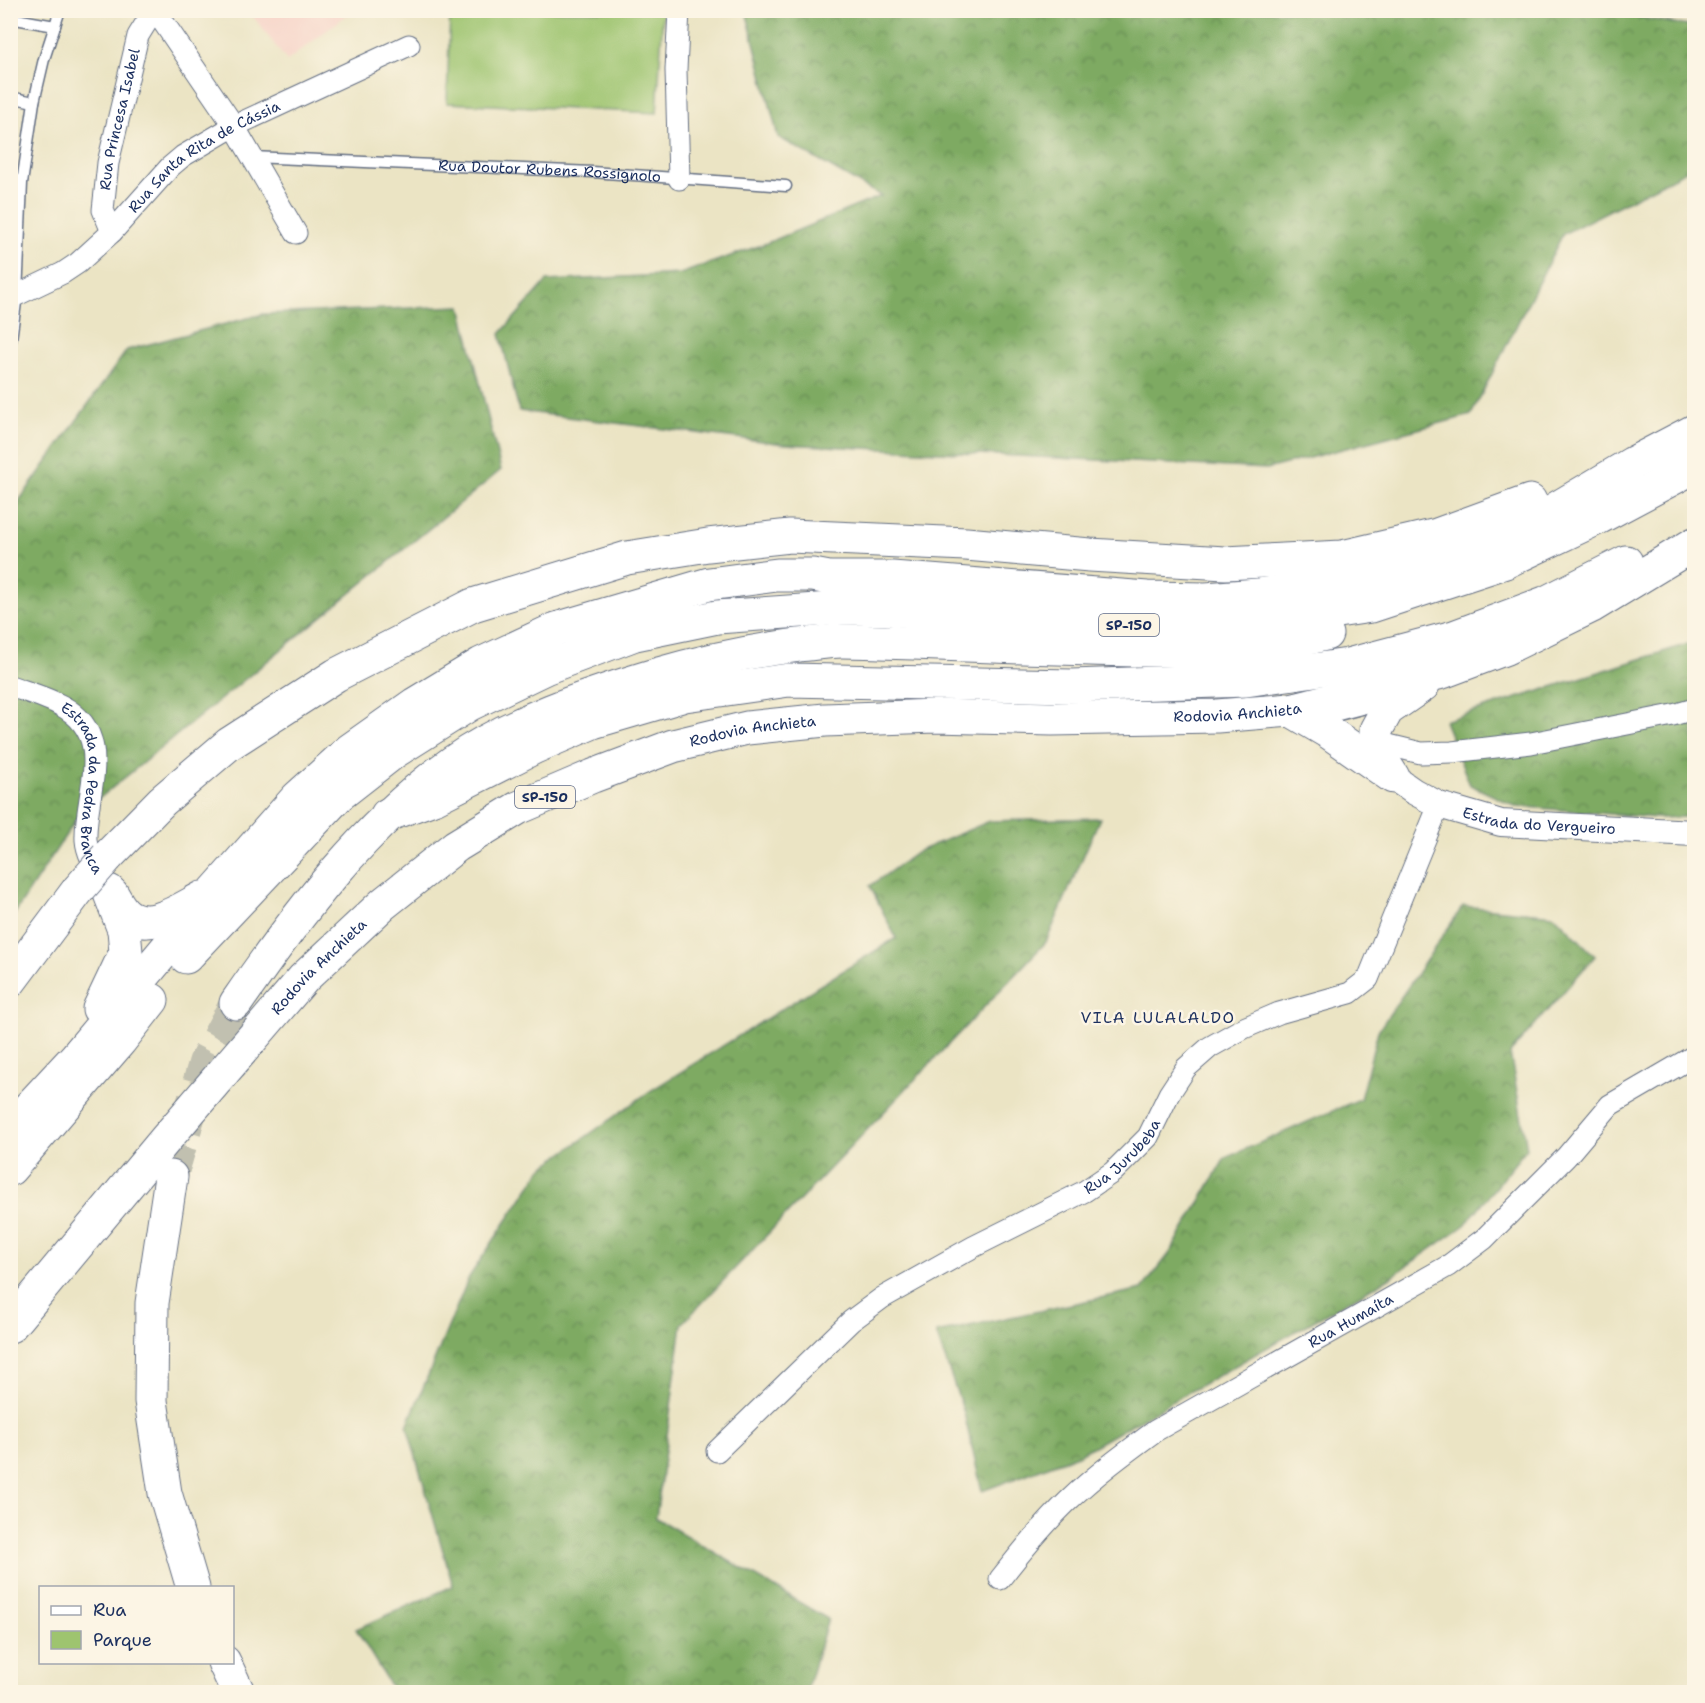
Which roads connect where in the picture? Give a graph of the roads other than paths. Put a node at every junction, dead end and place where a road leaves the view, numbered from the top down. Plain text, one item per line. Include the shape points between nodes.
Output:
1 (60, 10) edge
2 (154, 10) edge
3 (679, 10) edge
4 (10, 18) edge
5 (56, 26) junction
6 (408, 45) dead end
7 (10, 97) edge
8 (34, 102) junction
9 (234, 126) junction
10 (252, 157) junction
11 (679, 179) junction
12 (10, 180) edge
13 (22, 183) junction
14 (786, 186) dead end
15 (112, 232) junction
16 (296, 233) dead end
17 (14, 256) edge
18 (17, 295) junction
19 (10, 347) edge
20 (1695, 430) edge
21 (1633, 464) junction
22 (1695, 468) edge
23 (1695, 523) edge
24 (1695, 544) edge
25 (1371, 606) junction
26 (1442, 672) junction
27 (10, 686) edge
28 (1695, 709) edge
29 (1291, 710) junction
30 (1376, 742) junction
31 (1393, 777) junction
32 (1439, 805) junction
33 (387, 815) junction
34 (1695, 833) edge
35 (94, 891) junction
36 (212, 894) junction
37 (10, 981) edge
38 (236, 1003) tunnel mouth
39 (1695, 1056) edge
40 (75, 1058) junction
41 (10, 1128) edge
42 (10, 1169) edge
43 (171, 1177) tunnel mouth
44 (10, 1326) edge
45 (717, 1451) dead end
46 (1000, 1579) dead end
47 (193, 1586) edge
48 (225, 1664) edge
49 (238, 1692) edge

1 - 5 lane
2 - 9 street
2 - 15 street, Rua Princesa Isabel via 138,36 108,163 103,210
3 - 11 street, Rua Doutor Rubens Rossignolo
4 - 5 lane
5 - 8 lane
6 - 9 street, Rua Santa Rita de Cássia
7 - 8 lane
8 - 13 lane
9 - 10 street
9 - 15 street, Rua Santa Rita de Cássia via 170,167
10 - 11 lane, Rua Doutor Rubens Rossignolo
10 - 16 street
11 - 14 lane
12 - 13 lane
13 - 17 lane
15 - 18 street, Rua Santa Rita de Cássia via 63,273
17 - 18 lane
18 - 19 lane
20 - 21 highway, SP-150
21 - 35 highway, bridge via 1580,479 1437,535 1342,557 1225,563 790,536 627,558 473,605 336,675 230,744 162,801 107,857
21 - 36 highway, SP-150 via 1542,518 1493,541 1391,573 1316,587 1206,599 1147,598 892,578 777,575 709,584 556,629 481,664 350,750 297,798
22 - 25 highway, SP-150 via 1505,562
23 - 33 highway via 1545,603 1454,637 1348,665 1246,680 1061,686 789,680 685,695 593,722 436,797
24 - 26 highway, Rodovia Anchieta / SP-150 via 1592,606 1506,648
25 - 33 highway via 1328,634 1272,645 1120,650 837,641 765,649 696,663 617,686 493,737 452,762
25 - 42 highway, SP-150 via 1271,621 1144,625 887,609 802,609 717,617 635,634 545,668 470,704 394,752 339,795 182,962
26 - 29 highway, Rodovia Anchieta / SP-150
26 - 30 highway via 1386,710 1376,730
27 - 35 street, Estrada da Pedra Branca via 63,706 91,737 95,763 86,838
28 - 30 street via 1531,743 1452,752 1421,753
29 - 31 highway
29 - 44 highway, Rodovia Anchieta / SP-150 via 1217,716 1063,719 902,717 747,728 673,746 518,808 456,846 383,904 304,978
30 - 31 highway via 1379,757
31 - 32 street, Estrada do Vergueiro
32 - 34 street, Estrada do Vergueiro via 1501,823
32 - 45 street, Rua Jurubeba via 1368,979 1350,993 1279,1013 1210,1047 1186,1068 1148,1137 1113,1172 1085,1191 882,1298 851,1321
33 - 38 highway via 316,894
35 - 36 highway via 141,921 162,918
35 - 37 highway
35 - 40 highway via 124,930 126,952
36 - 40 highway, SP-150
39 - 46 street, Rua Humaíta via 1610,1105 1566,1157 1484,1239 1448,1266 1155,1431 1112,1463 1067,1502
40 - 41 highway, SP-150
43 - 47 highway via 152,1304 150,1401 165,1493
48 - 49 highway

